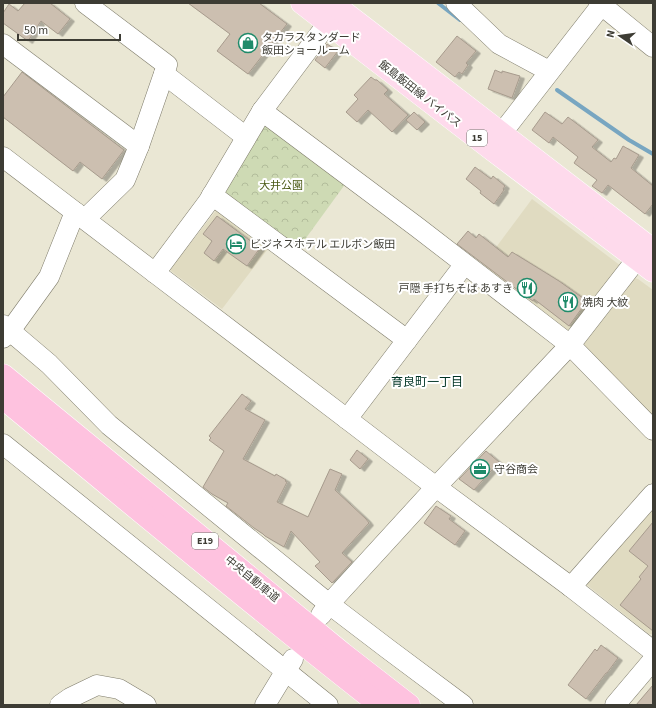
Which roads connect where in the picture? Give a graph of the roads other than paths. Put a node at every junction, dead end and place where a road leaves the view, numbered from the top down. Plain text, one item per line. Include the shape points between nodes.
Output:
1 (85, 3) edge
2 (302, 3) edge
3 (456, 3) edge
4 (601, 4) edge
5 (333, 12) edge
6 (3, 44) edge
7 (653, 47) edge
8 (549, 71) junction
9 (164, 74) junction
10 (262, 111) junction
11 (246, 137) junction
12 (496, 141) junction
13 (139, 146) junction
14 (3, 157) edge
15 (212, 195) junction
16 (80, 216) junction
17 (648, 256) edge
18 (464, 265) junction
19 (155, 273) junction
20 (5, 331) edge
21 (407, 340) junction
22 (570, 345) junction
23 (3, 375) edge
24 (3, 398) edge
25 (347, 419) junction
26 (653, 430) edge
27 (3, 444) edge
28 (436, 487) junction
29 (653, 494) edge
30 (571, 587) junction
31 (325, 609) junction
32 (653, 651) edge
33 (653, 660) edge
34 (289, 665) junction
35 (60, 705) edge
36 (146, 705) edge
37 (265, 705) edge
38 (328, 705) edge
39 (380, 705) edge
40 (409, 705) edge
41 (463, 705) edge
42 (615, 705) edge

1 - 9 street via 167,65
2 - 5 main road, 飯島飯田線 バイパス / 15
3 - 8 street via 499,44
4 - 7 street
4 - 8 street
5 - 10 street
5 - 12 main road, 飯島飯田線 バイパス / 15
6 - 13 street
8 - 12 street
9 - 11 street
9 - 13 street
10 - 11 street
10 - 18 street
11 - 15 street
12 - 17 main road, 飯島飯田線 バイパス / 15
13 - 16 street via 125,180
14 - 16 street
15 - 19 street
15 - 21 street
16 - 19 street
16 - 20 street via 49,277
17 - 22 street
18 - 21 street
18 - 22 street
19 - 25 street
20 - 31 street via 50,364 109,425
21 - 25 street
22 - 26 street
22 - 28 street
23 - 40 highway, 中央自動車道 / E19
24 - 39 highway, 中央自動車道 / E19 via 157,526
25 - 28 street
27 - 34 street
28 - 30 street
28 - 31 street
29 - 30 street
30 - 32 street
31 - 41 street via 388,650
33 - 42 street
34 - 37 street
34 - 38 street
35 - 36 street via 97,686 119,689

